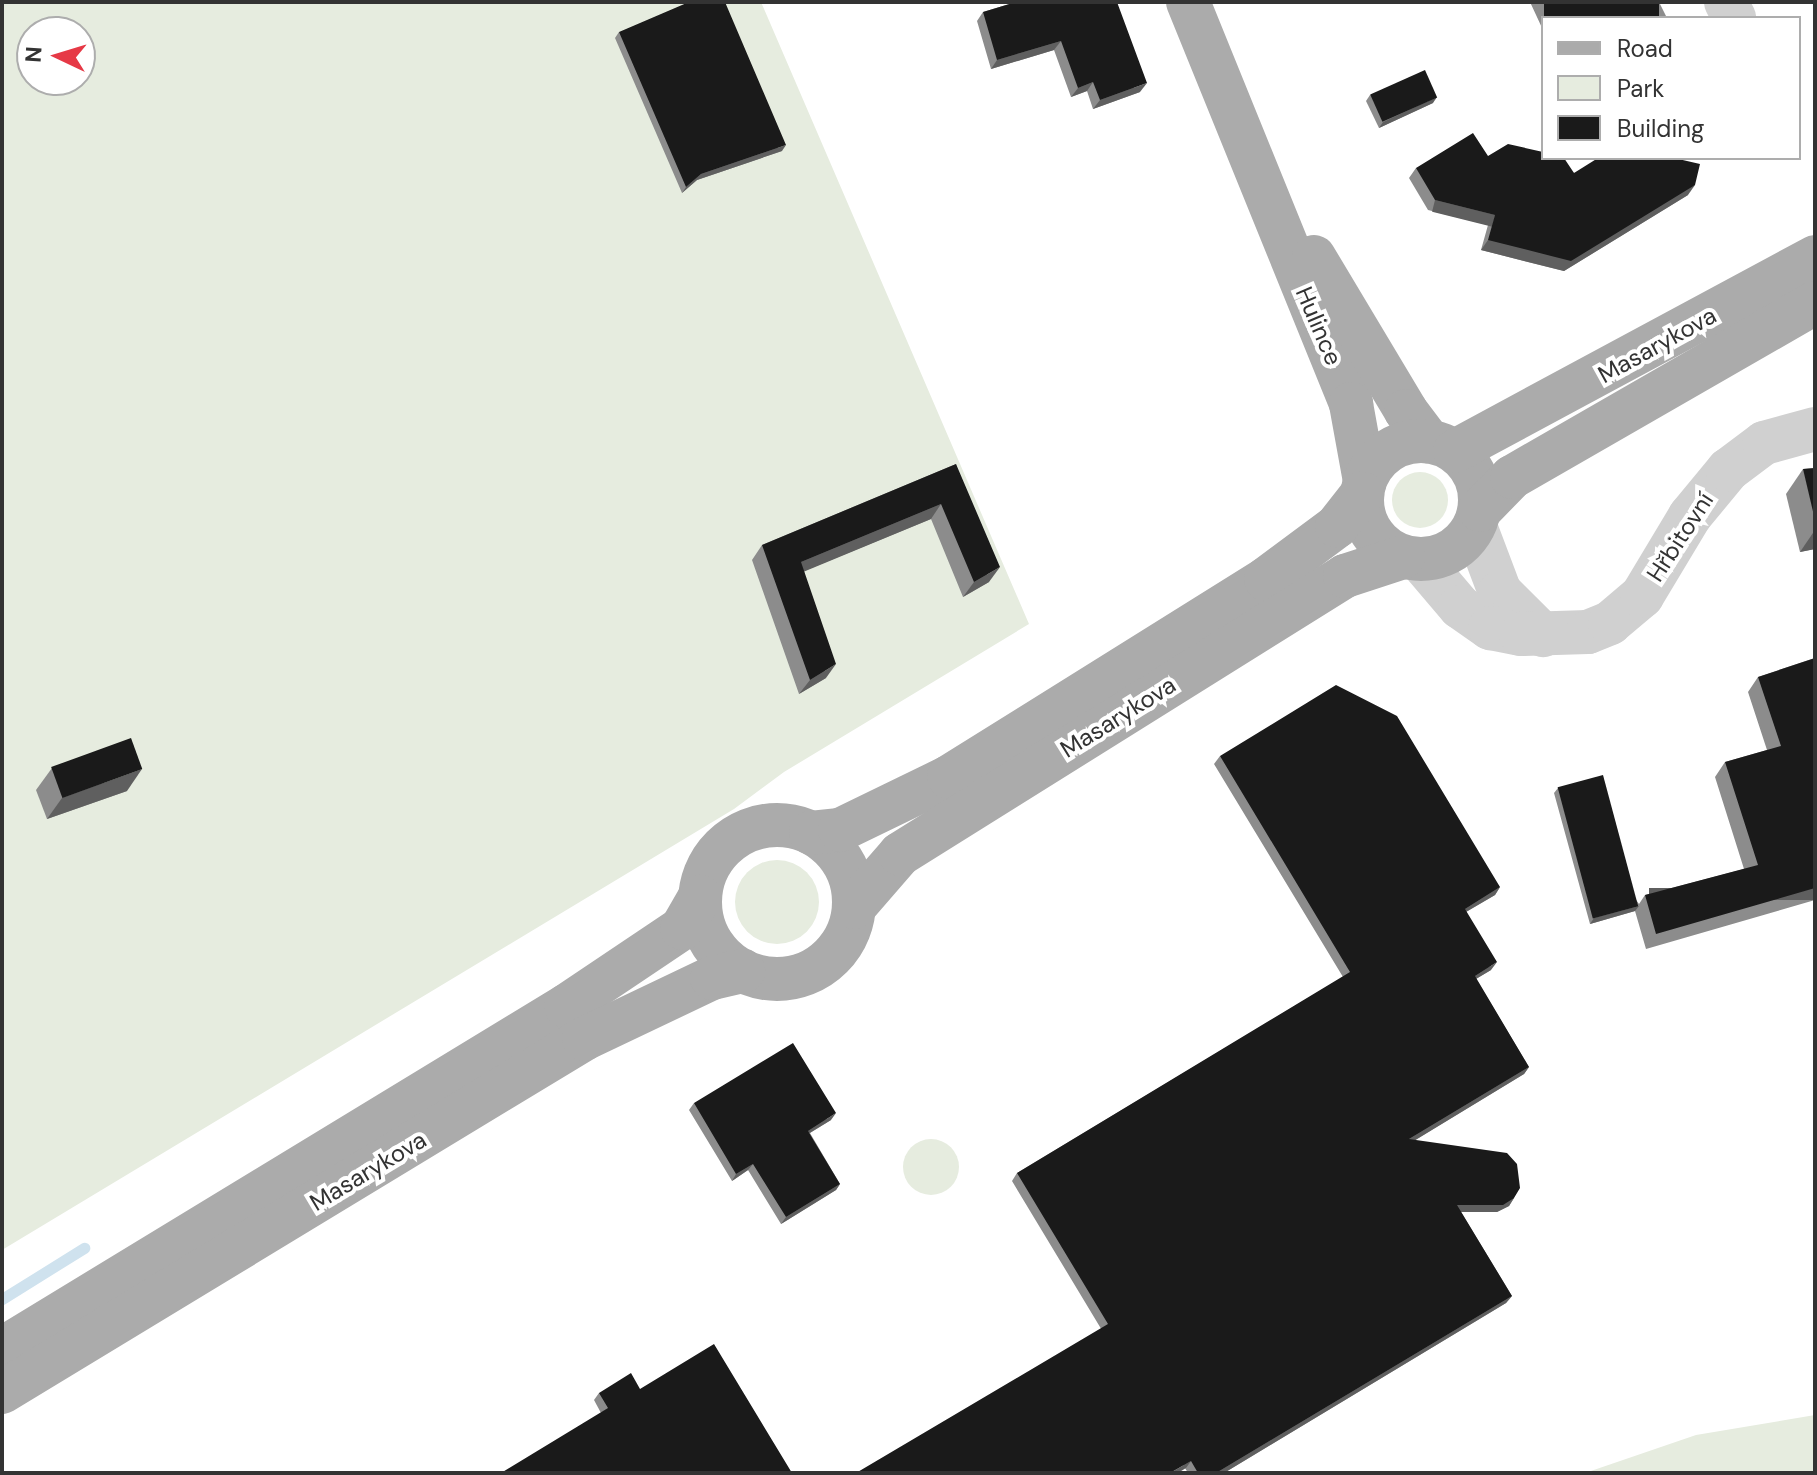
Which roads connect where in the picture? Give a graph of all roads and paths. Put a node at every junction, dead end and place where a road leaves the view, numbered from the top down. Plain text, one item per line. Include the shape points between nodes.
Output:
1 (1188, 2) edge
2 (1261, 175) junction
3 (1815, 257) edge
4 (1815, 303) edge
5 (1815, 429) edge
6 (1442, 446) junction
7 (1364, 488) junction
8 (1477, 518) junction
9 (1411, 558) junction
10 (1543, 635) junction
11 (811, 833) junction
12 (700, 897) junction
13 (854, 907) junction
14 (743, 971) junction
15 (2, 1349) edge
16 (2, 1392) edge

1 - 2 main road, Hulince
2 - 6 main road, Hulince
2 - 7 main road, Hulince via 1351,404
3 - 6 main road, Masarykova via 1499,432
4 - 8 main road, Masarykova via 1512,477
5 - 10 street, Hřbitovní via 1764,443 1728,470 1625,612 1588,632
6 - 7 main road via 1390,449
6 - 8 main road via 1476,477
7 - 9 main road via 1367,526 1389,550
7 - 11 main road, Masarykova via 1337,526 1266,579 949,777 840,830
8 - 9 main road via 1452,551
8 - 10 street via 1500,592
9 - 10 street, Hřbitovní via 1475,620 1505,632
9 - 13 main road, Masarykova via 1345,576 900,854
11 - 12 main road, Masarykova via 767,825 738,835 708,868
11 - 13 main road via 843,863
12 - 14 main road via 710,940
12 - 15 main road, Masarykova via 682,928 566,1006
13 - 14 main road, Masarykova via 838,949 815,969 772,979
14 - 16 main road, Masarykova via 712,978 584,1039

